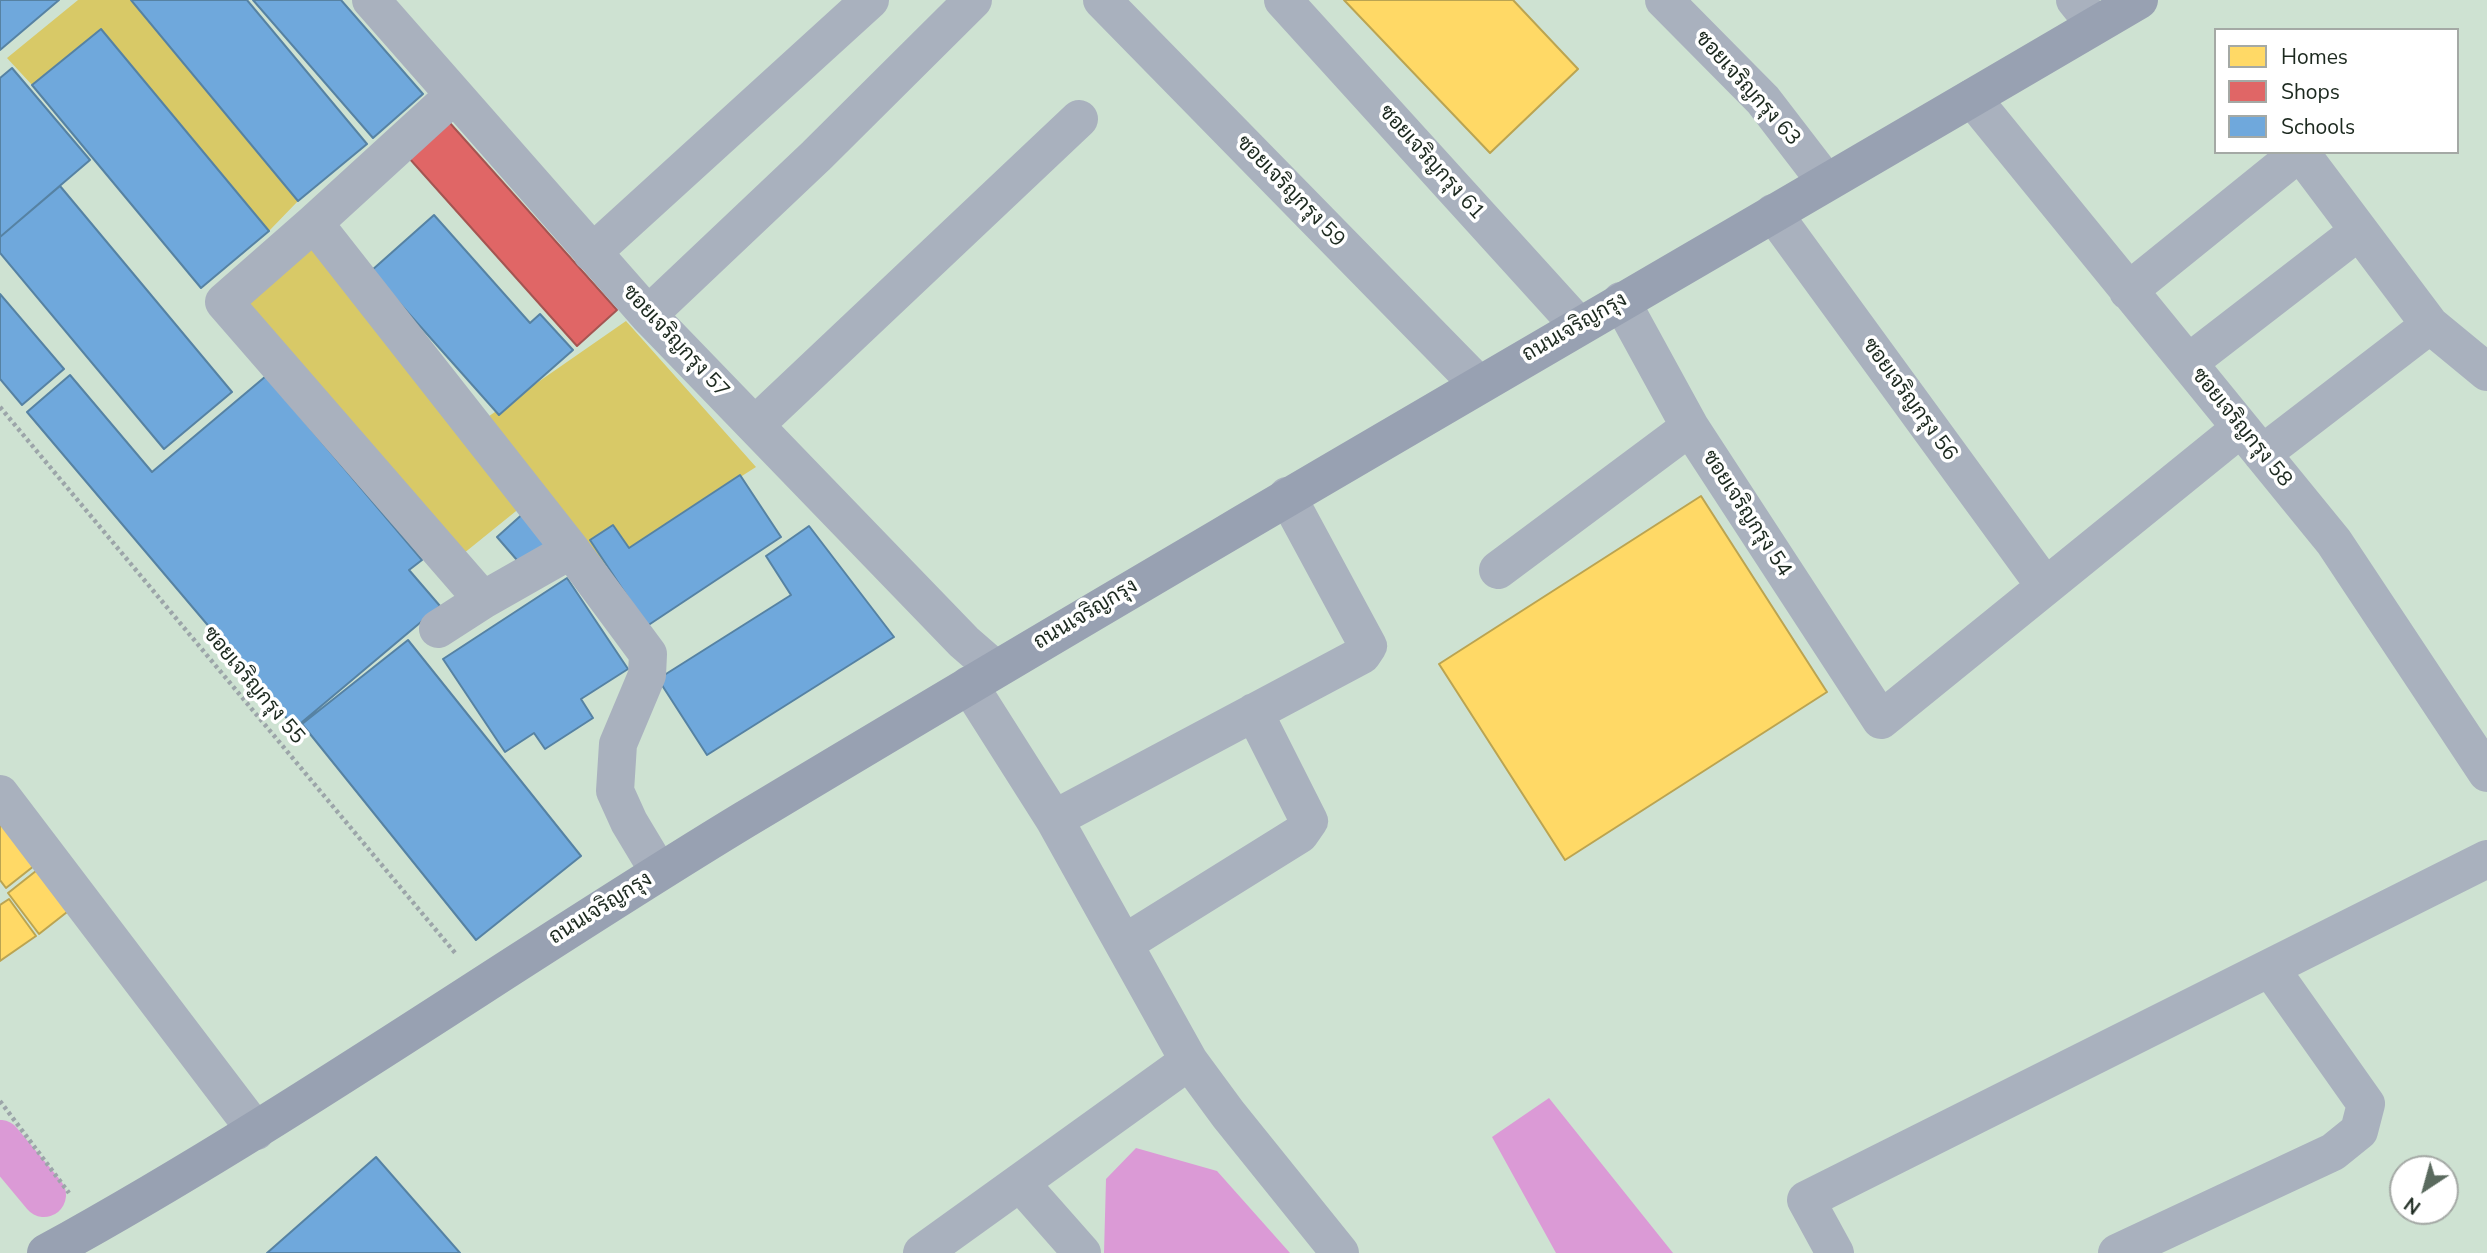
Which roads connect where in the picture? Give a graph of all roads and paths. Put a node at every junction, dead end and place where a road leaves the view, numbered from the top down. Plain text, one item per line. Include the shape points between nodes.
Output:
1 (371, 0) edge
2 (870, 0) edge
3 (973, 0) edge
4 (1102, 0) edge
5 (1283, 0) edge
6 (1664, 0) edge
7 (2139, 0) edge
8 (2085, 13) edge
9 (453, 96) junction
10 (1972, 98) junction
11 (1079, 119) dead end
12 (2298, 154) edge
13 (2301, 154) edge
14 (1826, 182) junction
15 (1773, 213) junction
16 (314, 223) junction
17 (2359, 231) junction
18 (592, 253) junction
19 (2128, 291) junction
20 (1621, 301) junction
21 (648, 315) junction
22 (2430, 325) junction
23 (1579, 326) junction
24 (2188, 363) junction
25 (2487, 372) edge
26 (1478, 384) junction
27 (0, 407) edge
28 (755, 425) junction
29 (1690, 427) junction
30 (2251, 441) junction
31 (1287, 496) junction
32 (572, 550) junction
33 (1498, 570) dead end
34 (2046, 586) junction
35 (483, 600) junction
36 (438, 629) dead end
37 (982, 677) junction
38 (1254, 712) junction
39 (2487, 773) edge
40 (0, 794) edge
41 (1054, 819) junction
42 (2487, 859) edge
43 (659, 872) junction
44 (1125, 943) junction
45 (2270, 968) junction
46 (482, 984) junction
47 (1189, 1061) junction
48 (0, 1101) edge
49 (256, 1131) junction
50 (1021, 1184) junction
51 (70, 1193) dead end
52 (46, 1253) edge
53 (922, 1253) edge
54 (1082, 1253) edge
55 (1340, 1253) edge
56 (1836, 1253) edge
57 (2117, 1253) edge

1 - 9 street, ซอยเจริญกรุง 57
2 - 18 street
3 - 21 street
4 - 26 street, ซอยเจริญกรุง 59
5 - 23 street, ซอยเจริญกรุง 61
6 - 14 street, ซอยเจริญกรุง 63 via 1762,100
7 - 8 main road, ถนนเจริญกรุง
8 - 10 main road, ถนนเจริญกรุง
9 - 16 street
9 - 18 street, ซอยเจริญกรุง 57
10 - 14 main road, ถนนเจริญกรุง
10 - 19 street, ซอยเจริญกรุง 58
11 - 28 street
12 - 19 street
13 - 17 street
14 - 15 main road, ถนนเจริญกรุง
15 - 20 main road, ถนนเจริญกรุง
15 - 34 street, ซอยเจริญกรุง 56
16 - 32 street
16 - 35 street via 224,303
17 - 22 street
17 - 24 street
18 - 21 street, ซอยเจริญกรุง 57
19 - 24 street, ซอยเจริญกรุง 58
20 - 23 main road, ถนนเจริญกรุง
20 - 29 street, ซอยเจริญกรุง 54
21 - 28 street, ซอยเจริญกรุง 57
22 - 25 street
22 - 30 street
23 - 26 main road, ถนนเจริญกรุง
24 - 30 street, ซอยเจริญกรุง 58
26 - 31 main road, ถนนเจริญกรุง
27 - 46 path, ซอยเจริญกรุง 55
28 - 37 street, ซอยเจริญกรุง 57 via 964,642
29 - 33 street
29 - 34 street, ซอยเจริญกรุง 54 via 1881,720
30 - 34 street
30 - 39 street, ซอยเจริญกรุง 58 via 2334,542
31 - 37 main road, ถนนเจริญกรุง
31 - 38 street via 1368,646 1362,655
32 - 35 street
32 - 43 street via 648,654 647,675 618,744 615,791
35 - 36 street
37 - 41 street, ซอยเจริญกรุง 57
37 - 43 main road, ถนนเจริญกรุง
38 - 41 street
38 - 44 street via 1309,821 1300,834
40 - 49 street
41 - 44 street, ซอยเจริญกรุง 57
42 - 45 street
43 - 46 main road, ถนนเจริญกรุง
44 - 47 street, ซอยเจริญกรุง 57
45 - 56 street via 1806,1200
45 - 57 street via 2366,1104 2359,1131 2333,1152
46 - 49 main road, ถนนเจริญกรุง
47 - 50 street
47 - 55 street, ซอยเจริญกรุง 57
48 - 51 path
49 - 52 main road, ถนนเจริญกรุง
50 - 53 street
50 - 54 street

